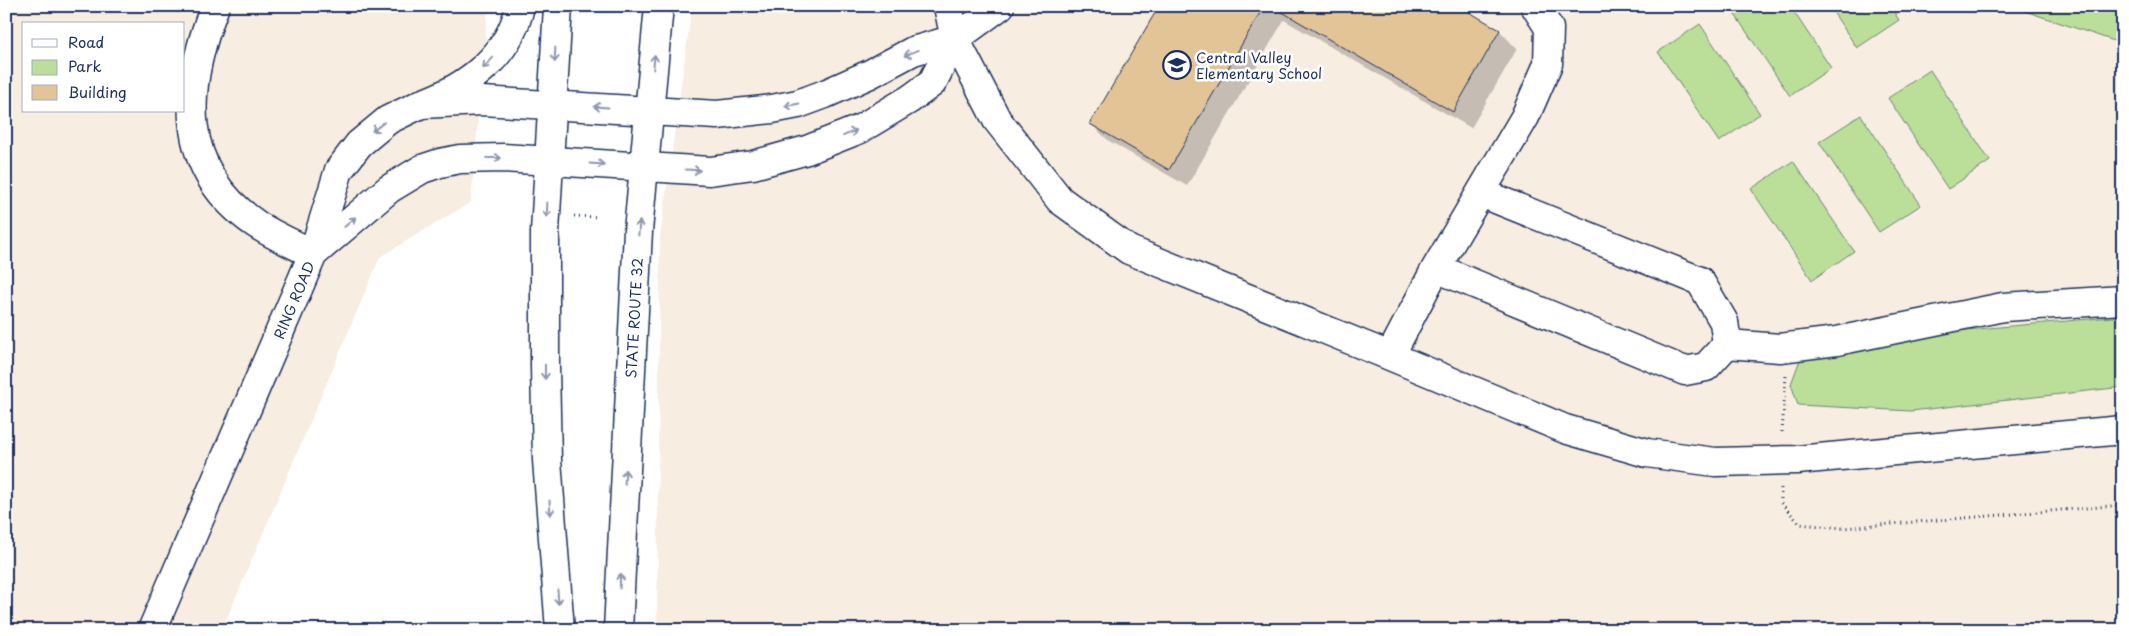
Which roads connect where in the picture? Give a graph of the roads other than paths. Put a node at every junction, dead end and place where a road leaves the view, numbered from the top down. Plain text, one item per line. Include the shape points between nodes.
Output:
1 (214, 6) edge
2 (520, 6) edge
3 (558, 6) edge
4 (659, 6) edge
5 (948, 6) edge
6 (1535, 6) edge
7 (996, 8) edge
8 (955, 39) junction
9 (421, 104) junction
10 (552, 104) junction
11 (650, 110) junction
12 (549, 161) junction
13 (644, 167) junction
14 (1481, 193) junction
15 (314, 254) junction
16 (1436, 268) junction
17 (2123, 300) edge
18 (1727, 344) junction
19 (1390, 356) junction
20 (2123, 430) edge
21 (152, 630) edge
22 (560, 630) edge
23 (618, 630) edge

1 - 15 street, RING ROAD via 195,70 192,101 194,138 202,164 213,182 244,214 270,233
2 -> 9 street via 515,25 488,65 446,95
3 -> 10 street
11 -> 4 street, STATE ROUTE 32
5 - 8 street
6 - 14 street via 1549,28 1548,64 1525,118
7 - 8 street
8 -> 11 street via 913,51 848,85 798,104 717,114
13 -> 8 street via 710,171 780,158 834,141 885,116 932,82
8 - 19 street via 997,120 1067,206 1129,250
9 - 10 street via 482,101
9 -> 15 street via 388,120 347,158 339,170
11 -> 10 street
10 - 12 street
11 - 13 street, STATE ROUTE 32
12 -> 13 street
15 -> 12 street via 389,189 422,169 460,159
12 -> 22 street via 545,232 545,408
23 -> 13 street, STATE ROUTE 32
14 - 16 street
14 - 18 street via 1700,281 1724,322
15 - 21 street, RING ROAD
16 - 18 street via 1685,371 1706,367
16 - 19 street
17 - 18 street via 2003,307 1836,341 1788,346
19 - 20 street via 1565,429 1647,454 1715,462 1779,460

